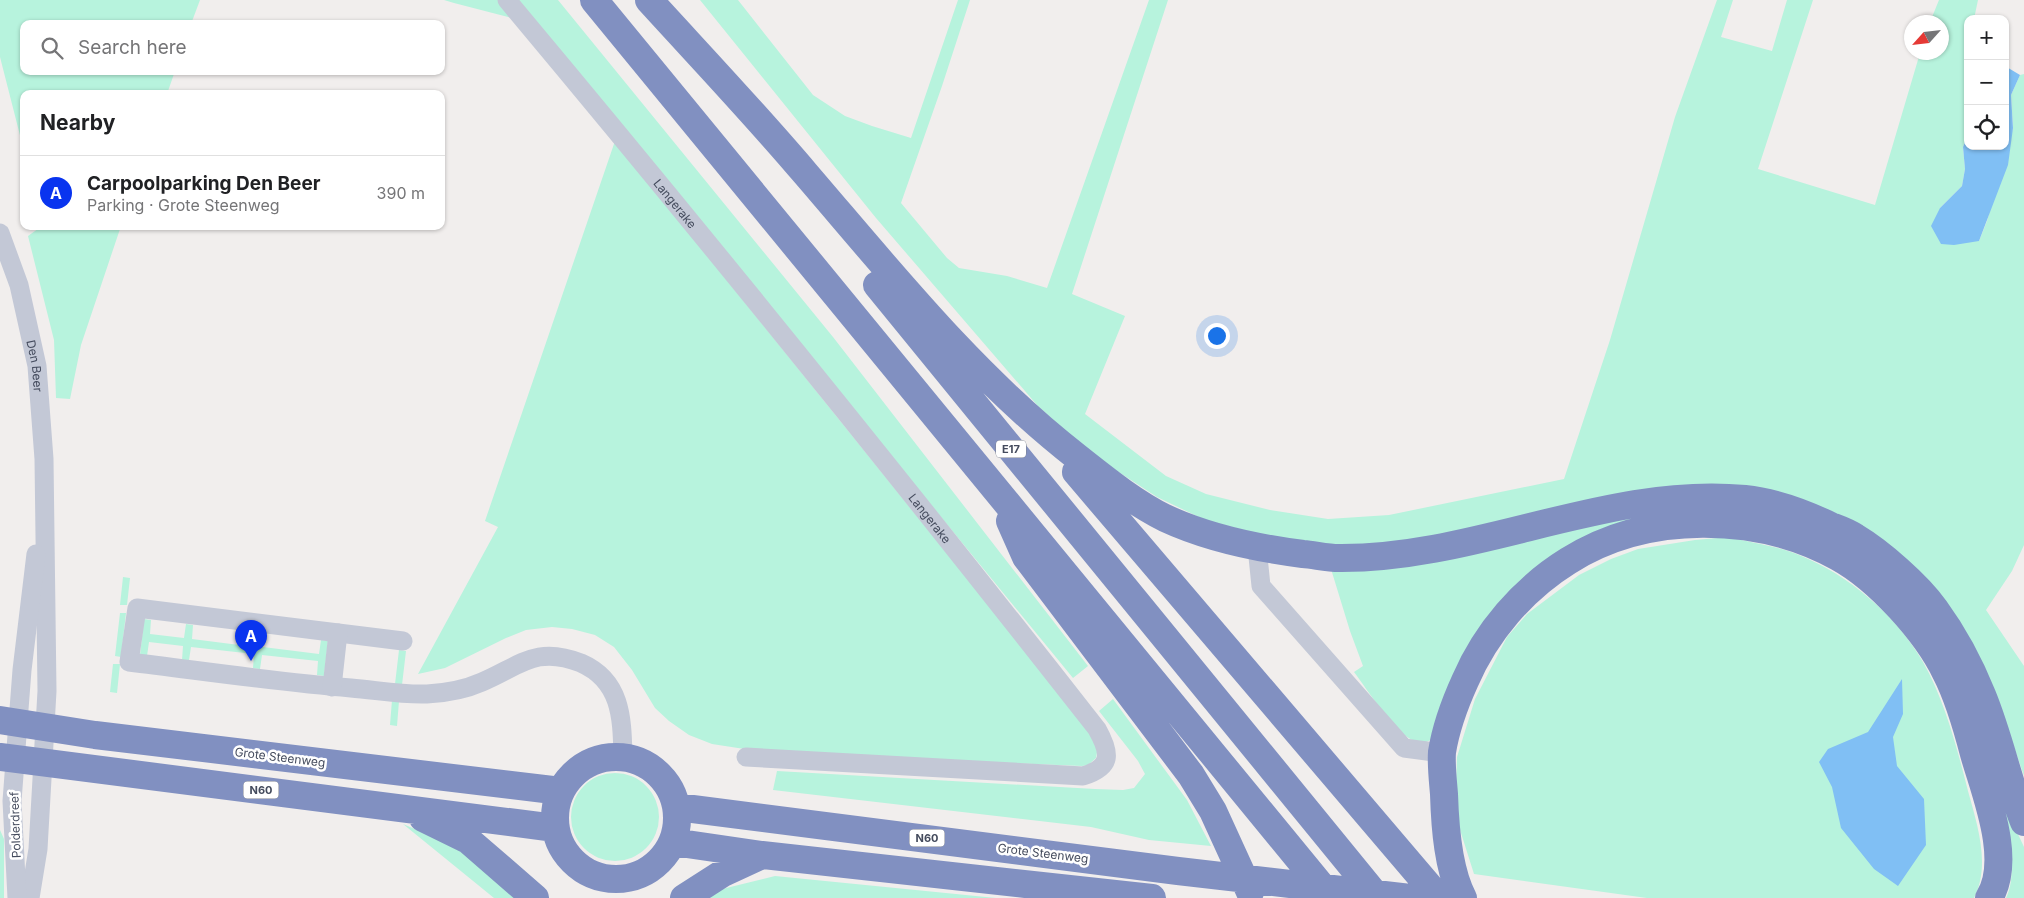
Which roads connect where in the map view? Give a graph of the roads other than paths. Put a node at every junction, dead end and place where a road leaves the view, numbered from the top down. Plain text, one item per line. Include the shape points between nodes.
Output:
1 (507, 0) edge
2 (594, 0) edge
3 (644, 0) edge
4 (649, 0) edge
5 (0, 233) edge
6 (1036, 425) junction
7 (995, 488) junction
8 (43, 503) junction
9 (1257, 547) junction
10 (338, 633) junction
11 (403, 641) dead end
12 (332, 686) junction
13 (21, 723) edge
14 (1442, 753) junction
15 (623, 756) junction
16 (746, 757) dead end
17 (19, 760) edge
18 (561, 791) junction
19 (401, 807) junction
20 (676, 807) junction
21 (2024, 822) edge
22 (556, 828) junction
23 (673, 842) junction
24 (762, 855) junction
25 (589, 886) edge
26 (625, 888) edge
27 (17, 898) edge
28 (30, 898) edge
29 (535, 898) edge
30 (684, 898) edge
31 (1152, 898) edge
32 (1252, 898) edge
33 (1331, 898) edge
34 (1378, 898) edge
35 (1410, 898) edge
36 (1439, 898) edge
37 (1463, 898) edge
38 (1989, 898) edge

1 - 16 street, Langerake via 948,540 1097,729 1106,743 1107,756 1105,764 1097,772 1082,776
2 - 7 highway
3 - 34 highway, E17
4 - 6 highway via 804,171 884,268 987,379
5 - 8 street, Den Beer via 19,285 37,366 44,459
6 - 9 highway via 1116,488 1166,518 1222,539
6 - 36 highway
7 - 32 highway via 1026,557 1191,774 1226,837
7 - 33 highway
8 - 13 street, Den Beer via 23,663
8 - 13 street, Den Beer via 47,691
9 - 14 street via 1261,586 1404,748
9 - 21 highway via 1337,558 1391,554 1457,544 1646,501 1748,499 1800,512 1855,536 1897,569 1933,605 1963,654 1983,697
10 - 11 street
10 - 12 street
10 - 12 street via 137,608 129,662
12 - 15 street via 426,694 456,691 482,683 536,656 563,658 593,669 617,699 622,715
13 - 17 street, Polderdreef
13 - 17 street, Polderdreef
13 - 18 highway, Grote Steenweg via 104,736
14 - 37 highway via 1445,817 1455,883
14 - 38 highway via 1455,704 1473,663 1496,626 1527,592 1568,560 1610,540 1654,528 1700,523 1750,527 1793,537 1839,558 1878,587 1918,629 1946,672 1965,720 1996,830 1998,863 1995,889
15 - 18 highway via 598,759 576,771
15 - 20 highway via 648,765 667,783
17 - 19 highway, N60
17 - 27 street, Polderdreef via 12,801
17 - 28 street, Polderdreef via 38,849
18 - 22 highway
19 - 22 highway, N60
19 - 29 highway via 468,840
20 - 23 highway
20 - 35 highway, Grote Steenweg / N60
22 - 25 highway via 567,854
23 - 24 highway
23 - 26 highway via 662,859
24 - 30 highway via 723,873
24 - 31 highway
25 - 26 highway via 608,879

